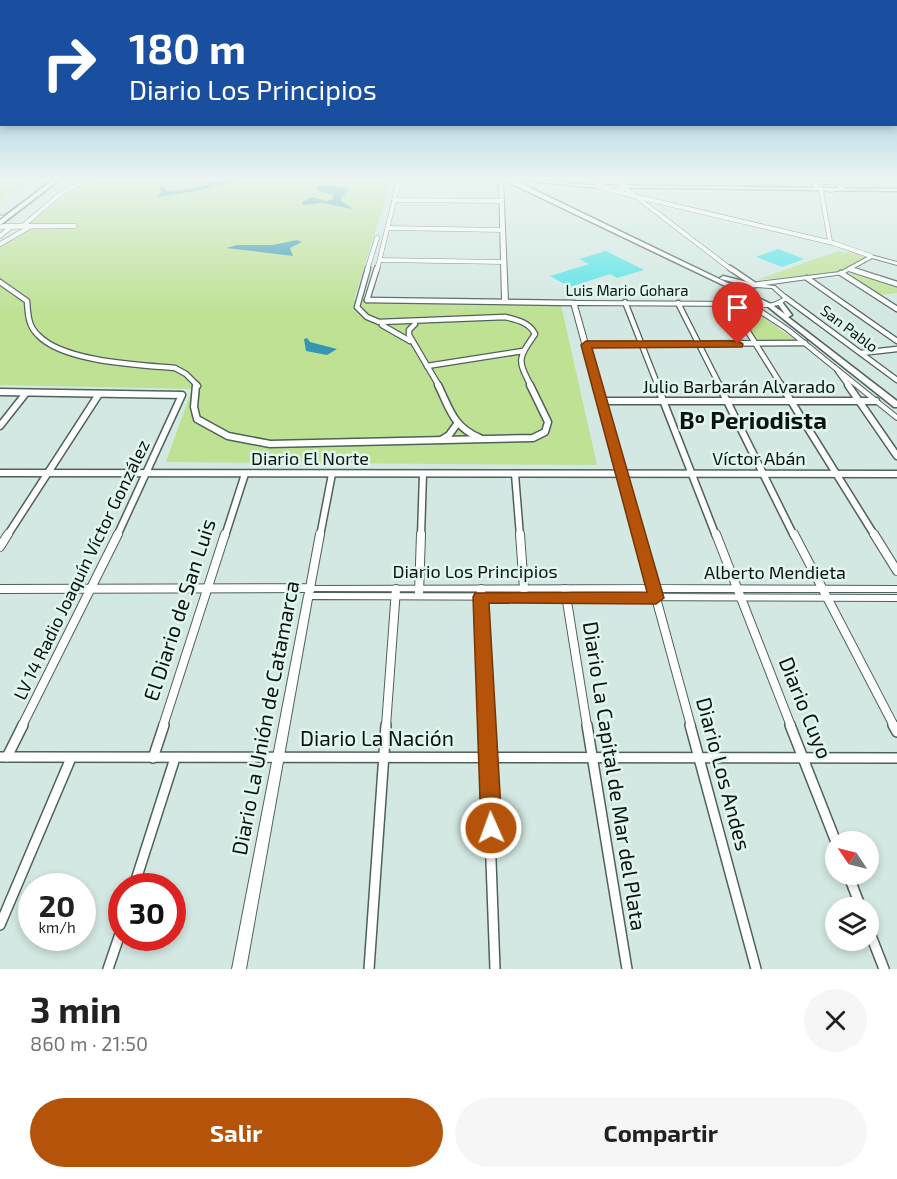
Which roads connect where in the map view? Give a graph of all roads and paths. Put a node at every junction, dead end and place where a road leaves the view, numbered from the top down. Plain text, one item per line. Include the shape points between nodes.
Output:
1 (3, 222) edge
2 (6, 222) edge
3 (28, 222) edge
4 (389, 222) edge
5 (502, 222) edge
6 (601, 222) edge
7 (604, 222) edge
8 (669, 222) edge
9 (744, 222) edge
10 (826, 222) edge
11 (23, 226) junction
12 (31, 226) junction
13 (11, 227) junction
14 (388, 228) junction
15 (502, 230) junction
16 (0, 236) edge
17 (376, 238) dead end
18 (830, 240) junction
19 (0, 244) edge
20 (871, 256) junction
21 (380, 260) junction
22 (503, 262) junction
23 (897, 264) edge
24 (850, 269) junction
25 (841, 273) junction
26 (720, 278) junction
27 (807, 278) junction
28 (0, 282) edge
29 (897, 284) edge
30 (755, 285) junction
31 (774, 285) junction
32 (738, 292) junction
33 (367, 300) junction
34 (505, 302) junction
35 (625, 302) junction
36 (574, 303) junction
37 (678, 303) junction
38 (730, 303) junction
39 (777, 303) junction
40 (749, 304) junction
41 (758, 305) junction
42 (357, 308) junction
43 (897, 309) edge
44 (787, 316) junction
45 (379, 323) junction
46 (415, 324) junction
47 (897, 341) edge
48 (413, 343) junction
49 (805, 343) junction
50 (643, 344) junction
51 (700, 344) junction
52 (757, 344) junction
53 (586, 345) junction
54 (897, 349) edge
55 (523, 351) junction
56 (861, 353) junction
57 (499, 356) junction
58 (520, 365) junction
59 (428, 366) junction
60 (836, 368) junction
61 (897, 380) edge
62 (0, 392) edge
63 (26, 393) junction
64 (99, 394) junction
65 (897, 397) edge
66 (602, 401) junction
67 (876, 401) junction
68 (664, 402) junction
69 (729, 402) junction
70 (793, 402) junction
71 (859, 402) junction
72 (897, 405) edge
73 (897, 418) edge
74 (457, 424) junction
75 (0, 426) edge
76 (484, 440) junction
77 (436, 442) junction
78 (897, 456) edge
79 (0, 472) edge
80 (49, 473) junction
81 (148, 473) junction
82 (245, 474) junction
83 (332, 474) junction
84 (423, 474) junction
85 (515, 474) junction
86 (620, 474) junction
87 (694, 474) junction
88 (766, 474) junction
89 (838, 474) junction
90 (897, 474) edge
91 (0, 547) edge
92 (897, 571) edge
93 (821, 588) junction
94 (0, 589) edge
95 (89, 589) junction
96 (524, 589) junction
97 (897, 589) edge
98 (208, 590) junction
99 (305, 592) junction
100 (396, 593) junction
101 (419, 593) junction
102 (481, 593) junction
103 (738, 593) junction
104 (566, 594) junction
105 (654, 594) junction
106 (828, 598) junction
107 (897, 598) edge
108 (897, 732) edge
109 (4, 757) edge
110 (279, 757) junction
111 (384, 757) junction
112 (71, 758) junction
113 (153, 758) junction
114 (175, 758) junction
115 (489, 758) junction
116 (595, 758) junction
117 (700, 758) junction
118 (805, 758) junction
119 (897, 758) edge
120 (832, 831) edge
121 (138, 873) edge
122 (0, 925) edge
123 (114, 951) edge
124 (877, 951) edge
125 (108, 969) edge
126 (239, 969) edge
127 (369, 969) edge
128 (495, 969) edge
129 (627, 969) edge
130 (756, 969) edge
131 (884, 969) edge

1 - 13 street
2 - 11 street
3 - 11 street
4 - 14 street
5 - 15 street
6 - 32 main road
7 - 26 main road
8 - 30 street
9 - 18 street
10 - 18 street
11 - 12 street
11 - 13 street
12 - 12 street via 75,226
12 - 19 street
13 - 16 street
14 - 15 street
14 - 21 street
15 - 22 street
17 - 42 street
18 - 20 street
20 - 23 street
20 - 24 street
21 - 22 street
21 - 33 street
22 - 34 street
24 - 25 street
24 - 29 street
25 - 27 street
25 - 43 street
26 - 30 main road
26 - 32 main road
27 - 31 street
27 - 47 street
28 - 77 street via 27,301 27,317 33,329 55,346 96,361 167,366 186,374 198,387 194,407 197,419 228,435 277,445
30 - 31 street
30 - 32 street
31 - 39 street
32 - 38 street
32 - 39 main road
32 - 40 street
33 - 34 street, Luis Mario Gohara
33 - 42 street
34 - 36 street, Luis Mario Gohara
35 - 36 street, Luis Mario Gohara
35 - 37 street, Luis Mario Gohara
35 - 50 street, Diario Cuyo
36 - 53 street
37 - 38 street, Luis Mario Gohara
37 - 51 street
38 - 40 street, Luis Mario Gohara
38 - 52 street
39 - 41 street, Luis Mario Gohara
39 - 44 main road
39 - 44 main road
39 - 56 street, San Pablo
40 - 41 street, Luis Mario Gohara
40 - 49 street
41 - 44 main road
42 - 45 street
44 - 65 main road
44 - 72 main road
45 - 46 street
45 - 48 street
46 - 48 street via 408,332
46 - 55 street via 516,318 534,331
48 - 59 street
49 - 52 street
49 - 60 street
50 - 51 street
50 - 53 street
50 - 68 street, Diario Cuyo
51 - 52 street
51 - 69 street
52 - 70 street
53 - 66 street
54 - 56 street
55 - 57 street
55 - 58 street
56 - 61 street, San Pablo
57 - 58 street
57 - 59 street
58 - 76 street via 548,422 545,432 523,440
59 - 74 street
60 - 67 street
60 - 71 street
62 - 63 street
63 - 64 street
63 - 75 street
64 - 80 street
64 - 81 street, LV 14 Radio Joaquín Víctor González via 182,395
66 - 68 street, Julio Barbarán Alvarado
66 - 86 street
67 - 71 street, Julio Barbarán Alvarado
67 - 73 street
68 - 69 street, Julio Barbarán Alvarado
68 - 87 street, Diario Cuyo
69 - 70 street, Julio Barbarán Alvarado
69 - 88 street
70 - 71 street, Julio Barbarán Alvarado
70 - 89 street
71 - 78 street
74 - 76 street
74 - 77 street via 449,435
76 - 77 street
79 - 80 street, Diario El Norte
80 - 81 street, Diario El Norte
80 - 91 street
81 - 82 street, Diario El Norte
81 - 95 street, LV 14 Radio Joaquín Víctor González
82 - 83 street, Diario El Norte
82 - 98 street, El Diario de San Luis
83 - 84 street, Diario El Norte
83 - 99 street, Diario La Unión de Catamarca
84 - 85 street, Diario El Norte
84 - 101 street
85 - 86 street, Diario El Norte
85 - 96 street
86 - 87 street, Víctor Abán
86 - 105 street
87 - 88 street, Víctor Abán
87 - 103 street, Diario Cuyo
88 - 89 street, Víctor Abán
88 - 93 street
89 - 90 street, Víctor Abán
89 - 92 street
93 - 97 street, Alberto Mendieta
93 - 103 street, Alberto Mendieta
93 - 106 street
94 - 95 street, Diario Los Principios
95 - 98 street, Diario Los Principios
95 - 109 street, LV 14 Radio Joaquín Víctor González
96 - 102 street, Diario Los Principios
96 - 104 street, Diario Los Principios
98 - 99 street, Diario Los Principios
98 - 113 street, El Diario de San Luis
99 - 100 street, Diario Los Principios
99 - 110 street, Diario La Unión de Catamarca
100 - 101 street, Diario Los Principios
100 - 111 street
101 - 102 street, Diario Los Principios
102 - 104 street, Diario Los Principios
102 - 115 street
103 - 105 street, Alberto Mendieta
103 - 106 street, Alberto Mendieta
103 - 118 street, Diario Cuyo
104 - 105 street, Diario Los Principios
104 - 116 street, Diario La Capital de Mar del Plata
105 - 117 street, Diario Los Andes
106 - 107 street, Alberto Mendieta
106 - 108 street
109 - 112 street, Diario La Nación
110 - 111 street, Diario La Nación
110 - 114 street, Diario La Nación
110 - 126 street, Diario La Unión de Catamarca
111 - 115 street, Diario La Nación
111 - 127 street
112 - 113 street, Diario La Nación
112 - 122 street
113 - 114 street, Diario La Nación
114 - 121 street
115 - 116 street, Diario La Nación
115 - 128 street
116 - 117 street, Diario La Nación
116 - 129 street, Diario La Capital de Mar del Plata
117 - 118 street, Diario La Nación
117 - 130 street, Diario Los Andes
118 - 119 street, Diario La Nación
118 - 120 street, Diario Cuyo
123 - 125 street
124 - 131 street

